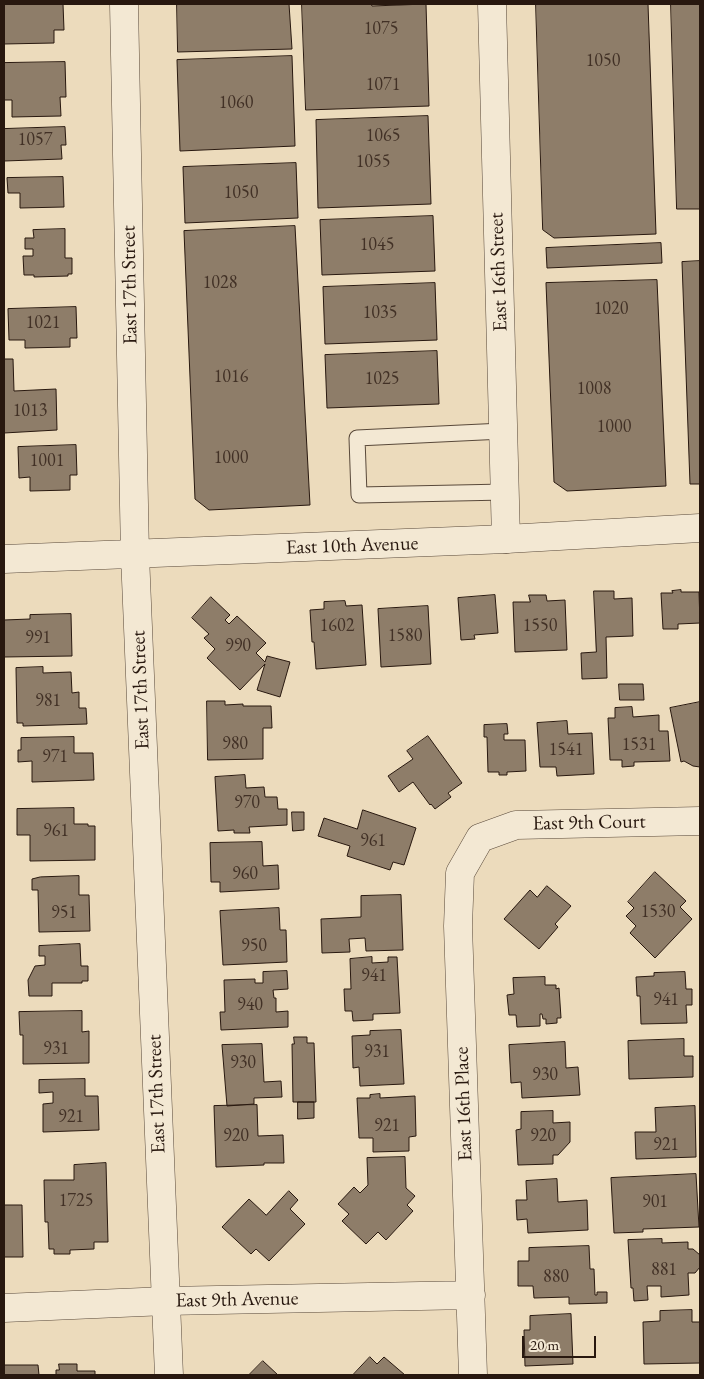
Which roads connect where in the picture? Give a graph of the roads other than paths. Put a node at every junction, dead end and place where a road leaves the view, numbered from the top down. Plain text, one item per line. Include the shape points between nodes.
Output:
1 (124, 4) edge
2 (492, 4) edge
3 (503, 431) junction
4 (505, 492) junction
5 (700, 528) edge
6 (506, 540) junction
7 (135, 555) junction
8 (4, 559) edge
9 (700, 821) edge
10 (480, 838) joint
11 (470, 1295) junction
12 (166, 1301) junction
13 (4, 1308) edge
14 (169, 1375) edge
15 (473, 1375) edge

1 - 7 street, East 17th Street
2 - 3 street, East 16th Street
3 - 4 street, East 16th Street
3 - 4 lane via 357,438 359,495
4 - 6 street, East 16th Street
5 - 6 street, East 10th Avenue
6 - 7 street, East 10th Avenue
7 - 8 street, East 10th Avenue
7 - 12 street, East 17th Street
9 - 10 street, East 9th Court via 516,825
10 - 11 street, East 16th Place via 460,874 458,926
11 - 12 street, East 9th Avenue
11 - 15 street, East 16th Place
12 - 13 street, East 9th Avenue
12 - 14 street, East 17th Street

